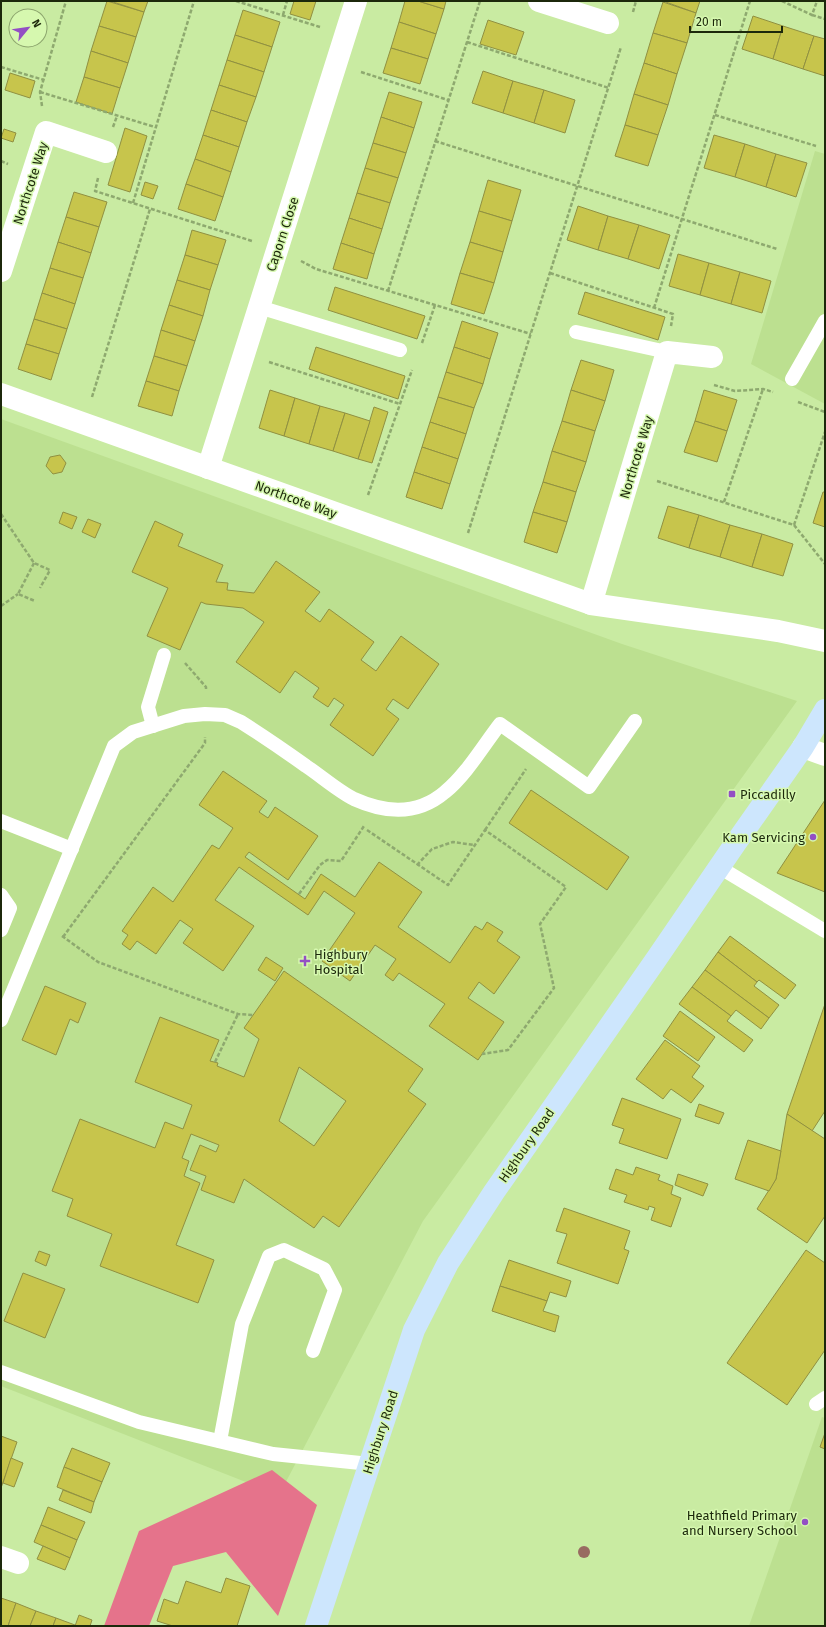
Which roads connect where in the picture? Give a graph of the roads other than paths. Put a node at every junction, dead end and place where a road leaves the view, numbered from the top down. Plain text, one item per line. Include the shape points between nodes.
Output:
1 (356, 1) edge
2 (539, 1) edge
3 (608, 23) dead end
4 (106, 152) dead end
5 (1, 271) edge
6 (259, 307) junction
7 (825, 321) edge
8 (576, 332) dead end
9 (400, 350) dead end
10 (667, 352) junction
11 (712, 357) dead end
12 (792, 379) dead end
13 (1, 394) edge
14 (208, 468) junction
15 (591, 604) junction
16 (825, 641) edge
17 (164, 655) road end
18 (825, 710) edge
19 (635, 721) dead end
20 (153, 726) junction
21 (803, 747) junction
22 (825, 755) edge
23 (1, 821) edge
24 (72, 849) junction
25 (719, 867) junction
26 (1, 895) edge
27 (1, 930) edge
28 (825, 931) edge
29 (1, 1020) edge
30 (313, 1351) dead end
31 (1, 1372) edge
32 (220, 1441) junction
33 (370, 1464) junction
34 (316, 1626) edge

1 - 6 street, Caporn Close
2 - 3 street
4 - 5 street, Northcote Way via 46,132
6 - 9 lane
6 - 14 street, Caporn Close
7 - 12 lane
8 - 10 lane
10 - 11 street
10 - 15 street, Northcote Way
13 - 14 street, Northcote Way
14 - 15 street, Northcote Way
15 - 16 street, Northcote Way via 778,631
17 - 20 lane via 148,707
18 - 21 main road, Highbury Road
19 - 20 lane via 589,787 500,724 456,782 444,793 412,809 396,811 353,798 241,722 225,715 184,716
20 - 24 lane via 132,732 114,746
21 - 22 street
21 - 25 main road, Highbury Road
23 - 24 lane
24 - 29 lane
25 - 28 lane
25 - 33 main road, Highbury Road via 494,1192 448,1263 414,1330
26 - 27 lane via 10,908
30 - 32 lane via 335,1290 324,1269 284,1250 269,1256 242,1324
31 - 32 lane via 139,1422
32 - 33 lane via 273,1454
33 - 34 main road, Highbury Road

